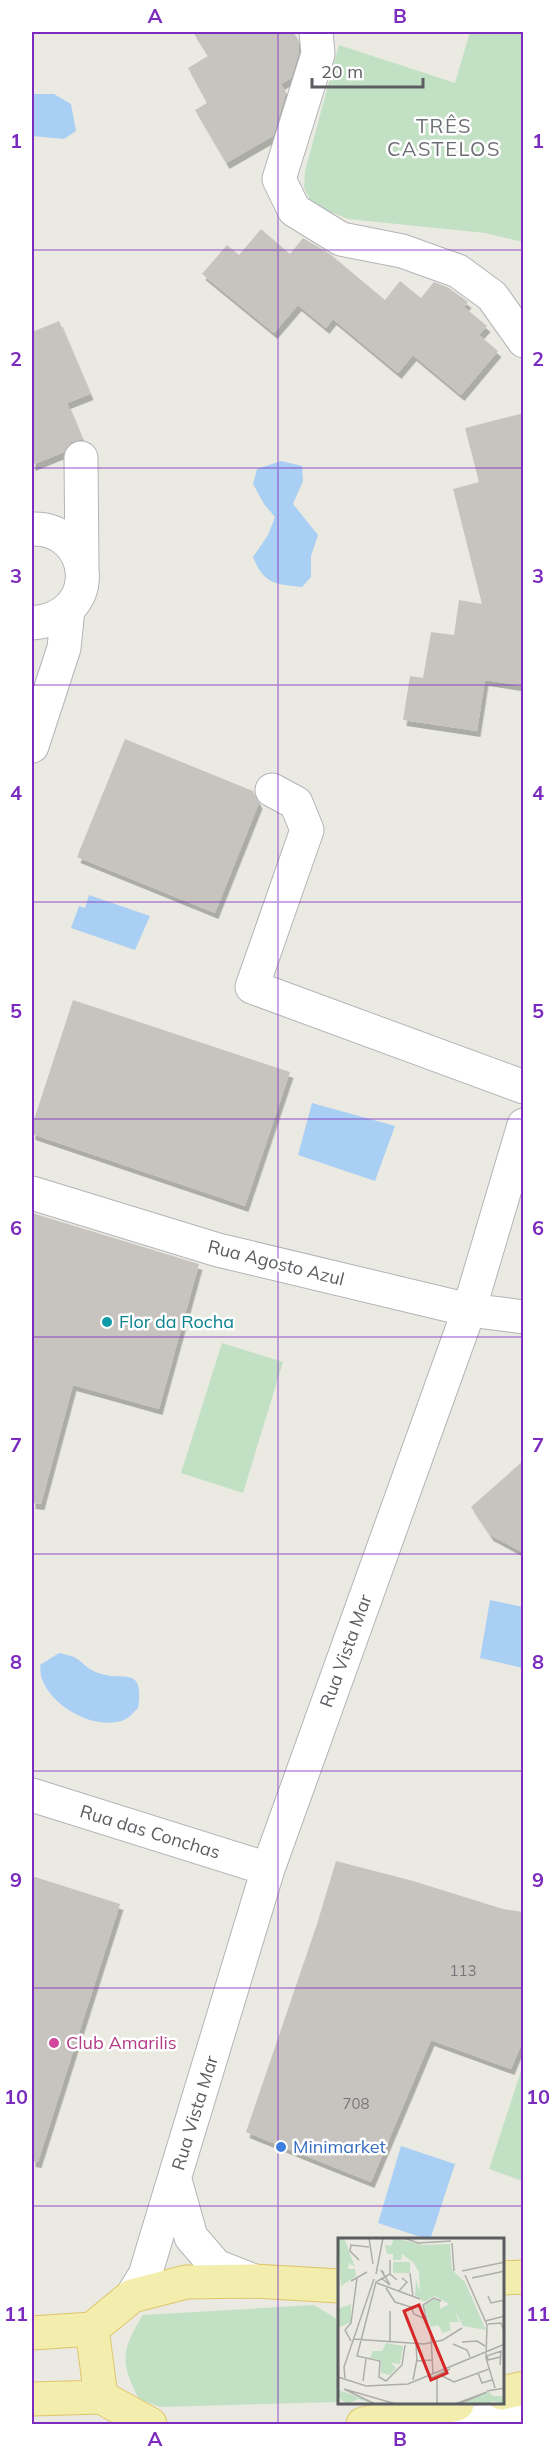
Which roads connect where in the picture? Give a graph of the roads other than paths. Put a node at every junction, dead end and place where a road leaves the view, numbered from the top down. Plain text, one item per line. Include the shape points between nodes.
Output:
1 (316, 32) edge
2 (524, 341) edge
3 (81, 458) dead end
4 (32, 529) edge
5 (82, 572) junction
6 (68, 609) junction
7 (32, 623) edge
8 (32, 746) edge
9 (272, 790) dead end
10 (524, 1087) edge
11 (524, 1125) edge
12 (32, 1193) edge
13 (469, 1310) junction
14 (524, 1317) edge
15 (32, 1795) edge
16 (268, 1869) junction
17 (175, 2180) junction
18 (524, 2277) edge
19 (504, 2278) edge
20 (254, 2282) junction
21 (338, 2286) edge
22 (132, 2296) junction
23 (92, 2329) junction
24 (32, 2333) edge
25 (524, 2388) edge
26 (504, 2393) edge
27 (101, 2397) junction
28 (32, 2399) edge
29 (375, 2405) edge
30 (463, 2413) edge
31 (524, 2417) edge
32 (150, 2424) edge
33 (364, 2424) edge

1 - 2 street via 318,54 279,179 294,210 341,239 402,251 458,270 492,296
3 - 5 street
4 - 5 street via 56,533 69,543
5 - 6 street via 81,588
6 - 7 street via 48,621
6 - 8 street via 64,648
9 - 10 street via 296,803 307,830 252,987
11 - 13 street, Rua Vista Mar
12 - 13 street, Rua Agosto Azul via 218,1250
13 - 14 street, Rua Agosto Azul
13 - 16 street, Rua Vista Mar
15 - 16 street, Rua das Conchas
16 - 17 street, Rua Vista Mar
17 - 20 street, Rua Vista Mar via 191,2237 216,2266
17 - 22 street, Rua Vista Mar via 145,2275
18 - 19 main road
20 - 21 main road
20 - 22 main road via 186,2282
22 - 23 main road
23 - 24 main road
23 - 27 main road
25 - 26 main road
27 - 28 main road
27 - 32 main road
29 - 33 main road
30 - 31 street
30 - 33 main road

